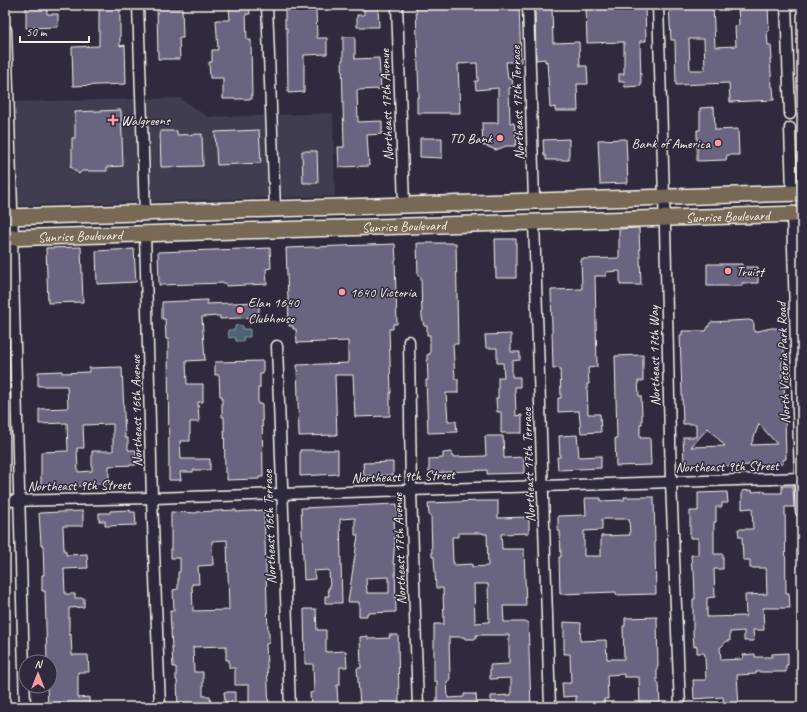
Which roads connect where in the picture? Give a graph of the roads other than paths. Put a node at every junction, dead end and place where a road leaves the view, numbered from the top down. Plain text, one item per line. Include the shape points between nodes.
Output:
1 (138, 5) edge
2 (267, 5) edge
3 (397, 5) edge
4 (528, 5) edge
5 (658, 5) edge
6 (786, 5) edge
7 (5, 30) edge
8 (790, 114) dead end
9 (790, 128) dead end
10 (797, 193) edge
11 (664, 197) junction
12 (534, 201) junction
13 (490, 202) junction
14 (404, 205) junction
15 (298, 208) junction
16 (275, 209) junction
17 (144, 213) junction
18 (798, 214) edge
19 (8, 217) edge
20 (665, 218) junction
21 (534, 222) junction
22 (467, 224) junction
23 (274, 230) junction
24 (146, 234) junction
25 (8, 238) edge
26 (409, 341) dead end
27 (277, 346) dead end
28 (802, 478) edge
29 (671, 481) junction
30 (542, 486) junction
31 (411, 490) junction
32 (282, 494) junction
33 (152, 498) junction
34 (20, 500) junction
35 (5, 501) edge
36 (802, 511) edge
37 (25, 707) edge
38 (160, 707) edge
39 (290, 707) edge
40 (418, 707) edge
41 (550, 707) edge
42 (680, 707) edge

1 - 17 street
2 - 16 street
3 - 14 street, Northeast 17th Avenue
4 - 12 street, Northeast 17th Terrace
5 - 11 street, Northeast 17th Way
6 - 8 street
7 - 19 street
9 - 10 street
10 - 11 main road, Sunrise Boulevard
11 - 12 main road, Sunrise Boulevard
11 - 20 street, Northeast 17th Way
12 - 13 main road, Sunrise Boulevard
13 - 14 main road, Sunrise Boulevard
13 - 22 main road via 483,214
14 - 15 main road, Sunrise Boulevard
15 - 16 main road, Sunrise Boulevard
15 - 23 main road via 281,220
16 - 17 main road, Sunrise Boulevard
17 - 19 main road, Sunrise Boulevard
18 - 20 main road, Sunrise Boulevard
18 - 28 street, North Victoria Park Road
19 - 25 street
20 - 21 main road, Sunrise Boulevard
20 - 29 street, Northeast 17th Way
21 - 22 main road, Sunrise Boulevard
21 - 30 street, Northeast 17th Terrace
22 - 23 main road, Sunrise Boulevard
23 - 24 main road, Sunrise Boulevard
24 - 25 main road, Sunrise Boulevard
24 - 33 street, Northeast 16th Avenue
25 - 34 street
26 - 31 street, Northeast 17th Avenue
27 - 32 street, Northeast 16th Terrace
28 - 29 street, Northeast 9th Street
28 - 36 street, North Victoria Park Road
29 - 30 street, Northeast 9th Street
29 - 42 street, Northeast 17th Way
30 - 31 street, Northeast 9th Street
30 - 41 street, Northeast 17th Terrace
31 - 32 street, Northeast 9th Street
31 - 40 street, Northeast 17th Avenue
32 - 33 street, Northeast 9th Street
32 - 39 street, Northeast 16th Terrace
33 - 34 street, Northeast 9th Street
33 - 38 street, Northeast 16th Avenue
34 - 35 street, Northeast 9th Street
34 - 37 street

